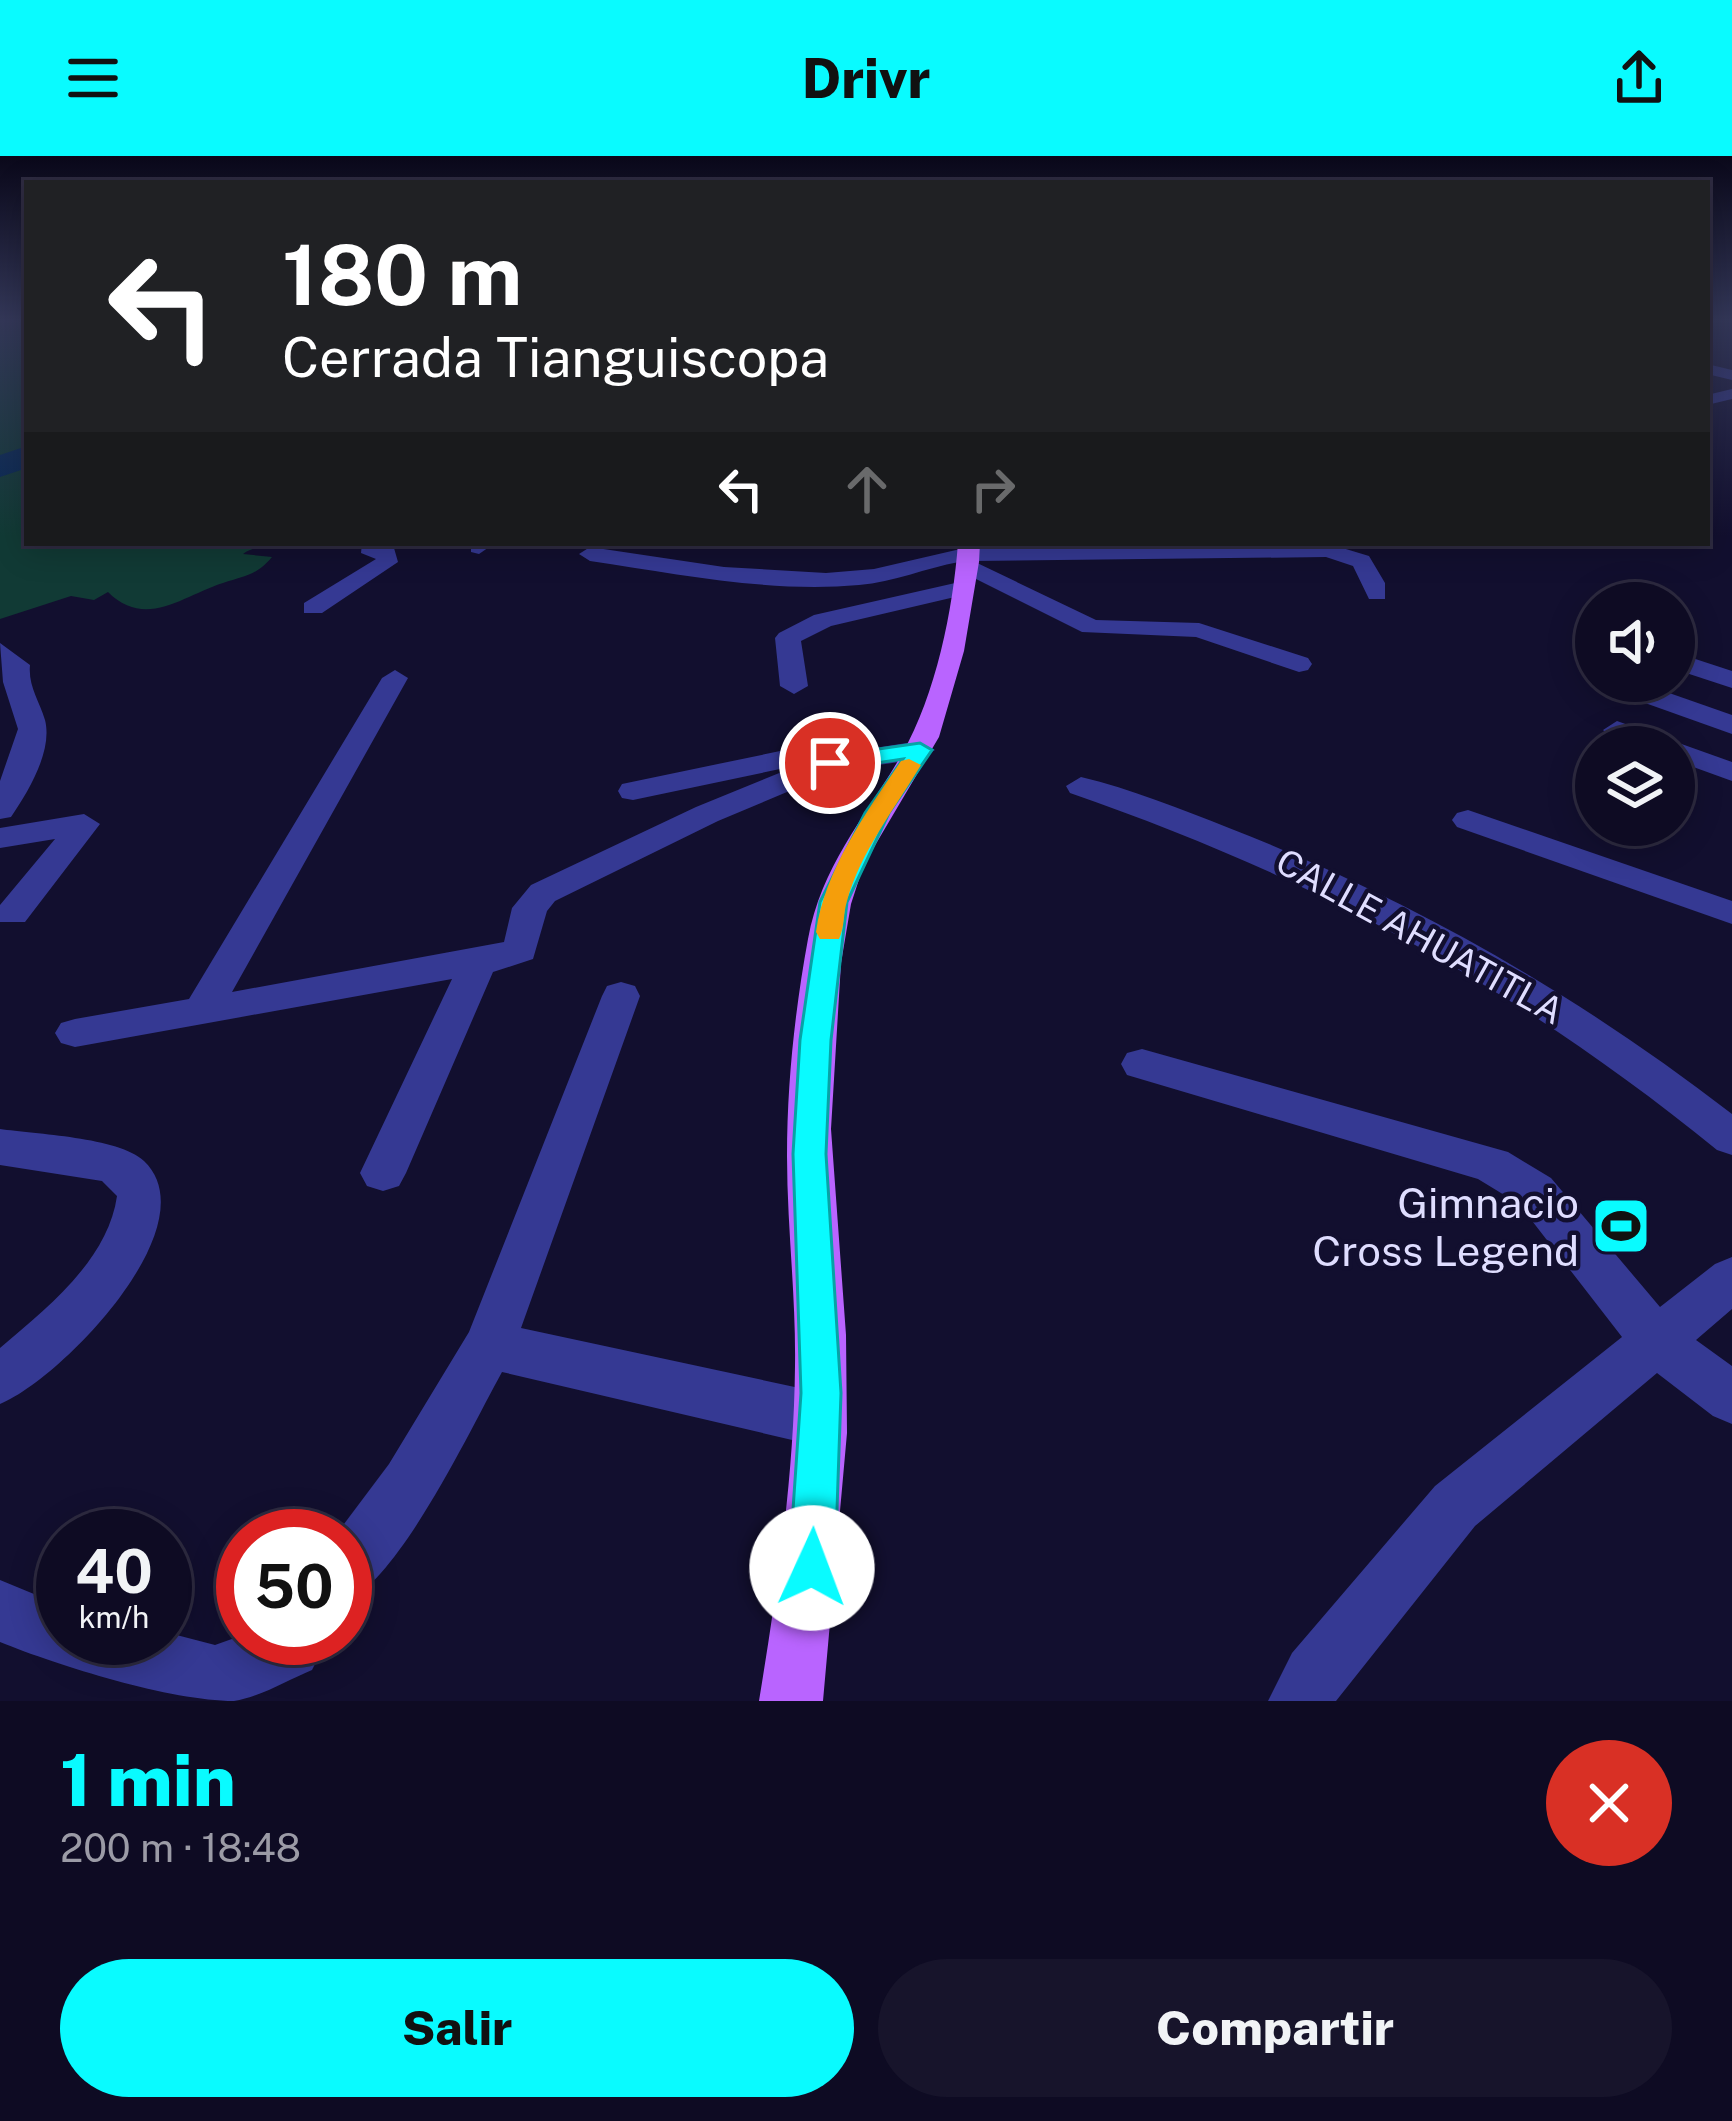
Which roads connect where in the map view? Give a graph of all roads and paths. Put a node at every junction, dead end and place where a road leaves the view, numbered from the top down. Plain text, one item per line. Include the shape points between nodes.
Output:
1 (371, 546) edge
2 (590, 554) dead end
3 (967, 563) edge
4 (1377, 594) dead end
5 (313, 608) dead end
6 (0, 651) edge
7 (1298, 664) dead end
8 (1695, 667) edge
9 (395, 678) dead end
10 (1732, 680) edge
11 (794, 686) dead end
12 (1668, 702) edge
13 (1732, 725) edge
14 (925, 738) junction
15 (1695, 759) edge
16 (1732, 772) edge
17 (1081, 786) dead end
18 (633, 791) dead end
19 (0, 811) edge
20 (1468, 820) dead end
21 (0, 838) edge
22 (1732, 913) edge
23 (12, 914) dead end
24 (479, 962) junction
25 (621, 996) dead end
26 (203, 1009) junction
27 (75, 1033) dead end
28 (1142, 1064) dead end
29 (1732, 1138) edge
30 (0, 1147) edge
31 (383, 1173) dead end
32 (1732, 1279) edge
33 (1658, 1342) junction
34 (489, 1345) junction
35 (0, 1379) edge
36 (1732, 1398) edge
37 (818, 1419) junction
38 (372, 1535) edge
39 (0, 1611) edge
40 (36, 1625) edge
41 (170, 1665) edge
42 (246, 1665) edge
43 (790, 1701) edge
44 (1300, 1701) edge

1 - 5 street via 387,562
2 - 3 street via 805,579 862,578 922,560
3 - 4 street via 1222,548 1339,551 1369,565
3 - 7 street via 1091,626 1199,630
3 - 11 street via 788,638
3 - 14 main road
6 - 19 street via 17,664 14,678 32,726 24,765
8 - 10 street
9 - 26 street
12 - 13 street
14 - 18 street
14 - 24 street via 830,763 543,893 530,908 520,950
14 - 37 main road via 833,902 809,1154
15 - 16 street
17 - 29 street, CALLE AHUATITLA via 1270,853 1512,979 1660,1078
20 - 22 street
21 - 23 street via 84,824
24 - 26 street
24 - 31 street
25 - 34 street
26 - 27 street
28 - 33 street via 1492,1166 1535,1191
30 - 35 street via 128,1174 139,1213 85,1306
32 - 33 street
33 - 36 street
33 - 44 street via 1455,1506
34 - 37 street
34 - 38 street
37 - 43 main road via 812,1568
39 - 40 street
41 - 42 street via 215,1677

